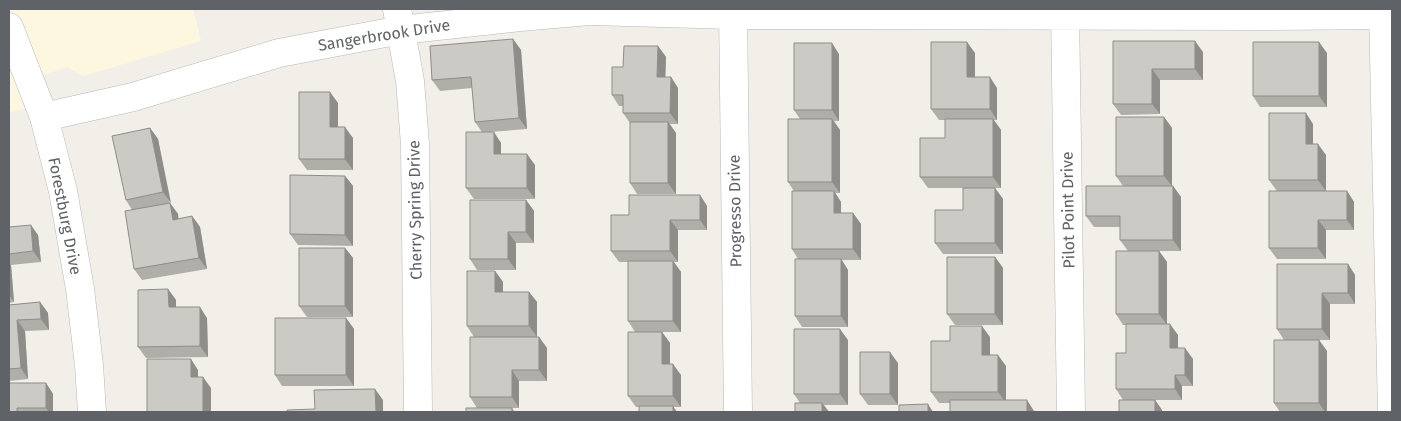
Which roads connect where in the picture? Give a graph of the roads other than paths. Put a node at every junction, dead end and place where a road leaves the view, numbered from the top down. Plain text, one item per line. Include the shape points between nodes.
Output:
1 (733, 12) edge
2 (1066, 12) edge
3 (1386, 13) edge
4 (399, 19) edge
5 (9, 27) edge
6 (44, 117) junction
7 (1392, 342) edge
8 (92, 412) edge
9 (418, 412) edge
10 (738, 412) edge
11 (1071, 412) edge
12 (1392, 412) edge

1 - 2 street, Sangerbrook Drive
1 - 4 street, Sangerbrook Drive via 589,12
1 - 10 street, Progresso Drive
2 - 3 street, Sangerbrook Drive via 1259,16
2 - 11 street, Pilot Point Drive
3 - 7 street
4 - 6 street, Sangerbrook Drive via 133,97
4 - 9 street, Cherry Spring Drive via 410,81 415,144
5 - 6 street, Forestburg Drive
6 - 8 street, Forestburg Drive via 80,290
7 - 12 street

